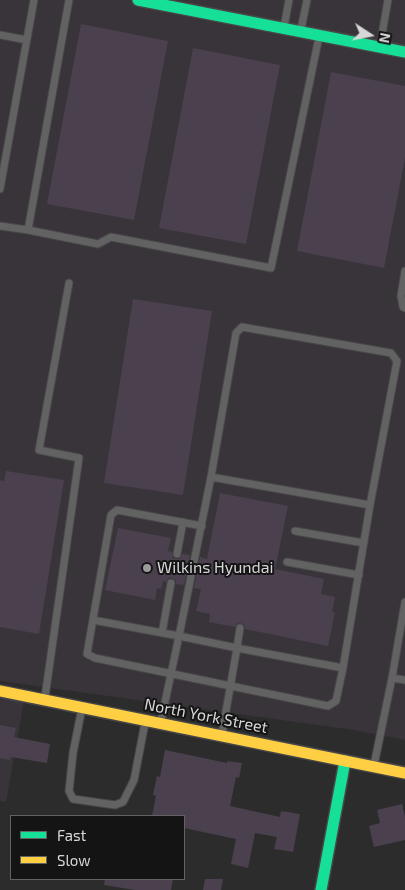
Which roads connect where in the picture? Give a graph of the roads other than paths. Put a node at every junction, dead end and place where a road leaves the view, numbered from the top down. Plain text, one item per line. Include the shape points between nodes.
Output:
1 (34, 0) edge
2 (69, 0) edge
3 (138, 0) edge
4 (289, 0) edge
5 (307, 0) edge
6 (388, 0) edge
7 (284, 28) junction
8 (301, 32) junction
9 (0, 35) edge
10 (320, 35) junction
11 (27, 40) junction
12 (380, 47) junction
13 (405, 52) edge
14 (0, 189) edge
15 (0, 226) edge
16 (28, 230) junction
17 (405, 271) edge
18 (69, 283) dead end
19 (405, 308) edge
20 (211, 477) junction
21 (370, 505) junction
22 (183, 522) junction
23 (202, 526) junction
24 (295, 531) dead end
25 (364, 543) junction
26 (177, 554) dead end
27 (287, 562) dead end
28 (359, 575) junction
29 (171, 583) dead end
30 (405, 602) edge
31 (93, 620) junction
32 (240, 628) dead end
33 (162, 633) junction
34 (180, 636) junction
35 (237, 648) junction
36 (343, 668) junction
37 (171, 674) junction
38 (392, 678) junction
39 (405, 680) edge
40 (231, 686) junction
41 (0, 691) edge
42 (44, 700) junction
43 (82, 708) junction
44 (145, 720) junction
45 (160, 724) junction
46 (222, 736) junction
47 (345, 761) junction
48 (374, 767) junction
49 (405, 773) edge
50 (321, 890) edge

1 - 11 lane
2 - 16 lane
3 - 7 main road via 194,8
4 - 7 lane
5 - 8 lane
6 - 12 lane
7 - 8 main road
8 - 10 main road
9 - 11 lane
10 - 12 main road
10 - 16 lane via 271,268 111,237 98,244
11 - 14 lane
12 - 13 main road
15 - 16 lane
17 - 19 lane via 401,296
18 - 42 lane via 39,450 79,458
20 - 21 lane
20 - 21 lane via 236,333 242,327 391,353 397,361
20 - 23 lane
21 - 25 lane
22 - 23 lane
22 - 26 lane
22 - 31 lane via 117,510 111,514
23 - 34 lane
24 - 25 lane
25 - 28 lane
27 - 28 lane
28 - 36 lane
29 - 33 lane
30 - 38 lane
31 - 33 lane
31 - 37 lane via 87,654
32 - 35 lane
33 - 34 lane
34 - 35 lane
34 - 37 lane
35 - 36 lane
35 - 40 lane
36 - 40 lane via 336,701 328,706
37 - 40 lane
37 - 45 lane
38 - 39 lane
38 - 48 lane
40 - 46 lane
41 - 42 main road, North York Street
42 - 43 main road, North York Street
43 - 44 main road, North York Street
43 - 44 lane via 68,791 73,798 115,805 123,802 134,780
44 - 45 main road, North York Street
45 - 46 main road, North York Street
46 - 47 main road, North York Street
47 - 48 main road, North York Street
47 - 50 main road
48 - 49 main road, North York Street

